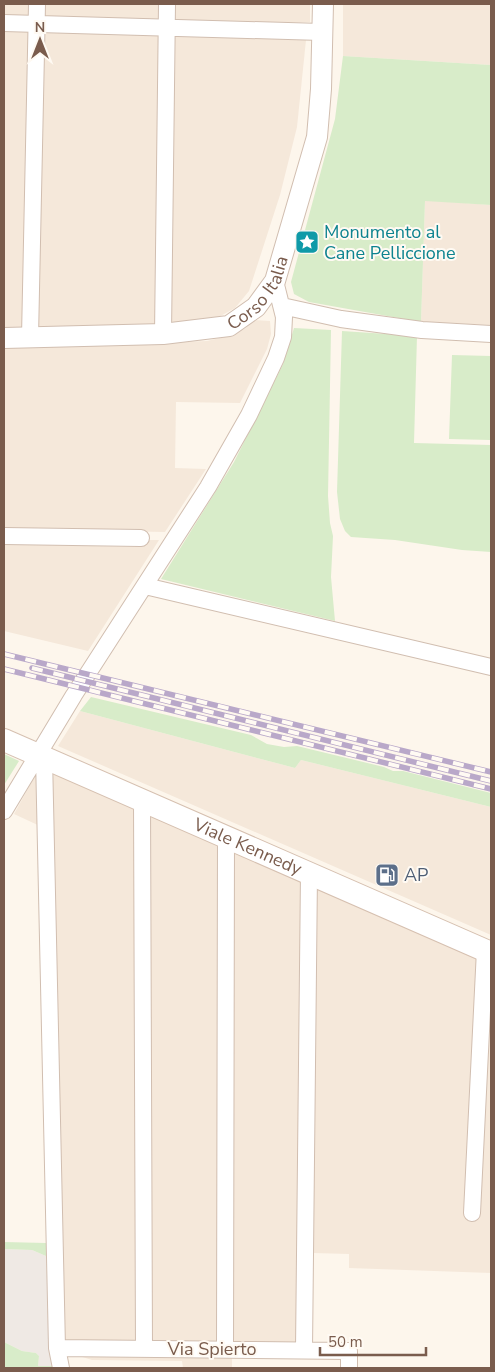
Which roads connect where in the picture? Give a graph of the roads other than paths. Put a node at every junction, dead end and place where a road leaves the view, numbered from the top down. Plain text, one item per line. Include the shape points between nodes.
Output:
1 (37, 4) edge
2 (167, 4) edge
3 (324, 4) edge
4 (4, 23) edge
5 (37, 23) junction
6 (167, 27) junction
7 (322, 32) junction
8 (275, 281) junction
9 (282, 306) junction
10 (164, 334) junction
11 (491, 334) edge
12 (30, 337) junction
13 (4, 338) edge
14 (4, 536) edge
15 (141, 538) dead end
16 (145, 586) junction
17 (491, 667) edge
18 (4, 740) edge
19 (41, 756) junction
20 (142, 801) junction
21 (4, 811) edge
22 (226, 837) junction
23 (309, 873) junction
24 (488, 952) edge
25 (472, 1213) dead end
26 (57, 1348) junction
27 (144, 1349) junction
28 (225, 1349) junction
29 (304, 1350) junction
30 (61, 1368) edge
31 (349, 1368) edge

1 - 5 street
2 - 6 street
3 - 7 street, Corso Italia
4 - 5 street
5 - 6 street
5 - 12 street
6 - 7 street
6 - 10 street
7 - 8 street, Corso Italia via 317,136
8 - 9 street
8 - 10 street, Corso Italia via 256,307 229,326
9 - 11 street via 342,319 422,330
9 - 16 street via 283,337 276,358 230,449
10 - 12 street, Corso Italia
12 - 13 street, Corso Italia
14 - 15 street
16 - 17 street
16 - 19 street via 74,695
18 - 19 main road, Viale Kennedy
19 - 20 main road, Viale Kennedy
19 - 21 street
19 - 26 street
20 - 22 main road, Viale Kennedy
20 - 27 street
22 - 23 main road, Viale Kennedy
22 - 28 street
23 - 24 main road, Viale Kennedy
23 - 29 street
24 - 25 street
26 - 27 street, Via Spierto
26 - 30 street
27 - 28 street, Via Spierto
28 - 29 street, Via Spierto
29 - 31 street, Via Spierto via 349,1351

